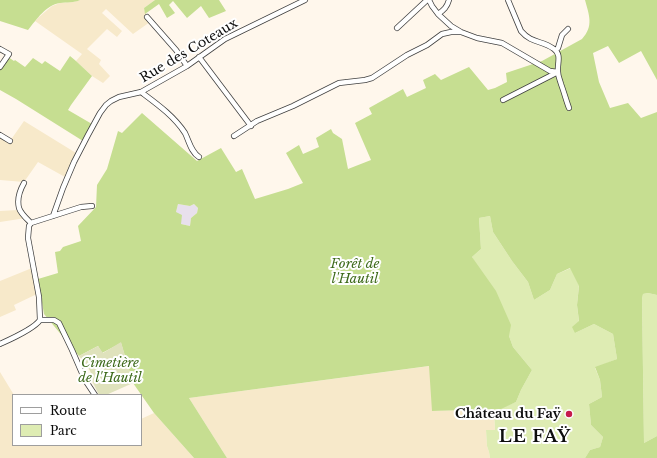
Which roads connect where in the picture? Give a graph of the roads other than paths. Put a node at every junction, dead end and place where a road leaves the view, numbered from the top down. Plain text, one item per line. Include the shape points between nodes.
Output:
1 (305, 0) edge
2 (428, 0) edge
3 (449, 0) edge
4 (508, 0) edge
5 (438, 14) junction
6 (147, 18) dead end
7 (397, 28) dead end
8 (568, 29) dead end
9 (461, 32) junction
10 (0, 49) edge
11 (556, 50) junction
12 (199, 58) junction
13 (188, 66) junction
14 (0, 67) edge
15 (558, 72) junction
16 (142, 92) junction
17 (503, 100) dead end
18 (569, 108) dead end
19 (251, 126) junction
20 (0, 135) edge
21 (234, 136) dead end
22 (10, 141) dead end
23 (200, 157) dead end
24 (24, 183) dead end
25 (92, 206) dead end
26 (52, 216) junction
27 (31, 223) junction
28 (40, 320) junction
29 (0, 344) edge
30 (94, 394) edge

1 - 12 street, Rue des Coteaux via 225,40
2 - 5 street
2 - 7 street
3 - 5 street via 448,6
4 - 11 street via 524,34 531,40
5 - 9 street
6 - 13 street
8 - 11 street
9 - 15 street via 502,43 550,71
9 - 19 street via 442,34 372,78 339,83
10 - 14 street via 9,54
11 - 15 street
12 - 13 street, Rue des Coteaux
12 - 19 street
13 - 16 street, Rue des Coteaux
15 - 17 street
15 - 18 street
16 - 23 street via 180,126 196,155
16 - 26 street, Rue des Coteaux via 119,97 103,109 74,162
19 - 21 street
20 - 22 street
24 - 27 street via 19,209
25 - 26 street
26 - 27 street
27 - 28 street via 28,238 39,297
28 - 29 street via 26,331
28 - 30 street via 54,320 59,323 85,380

